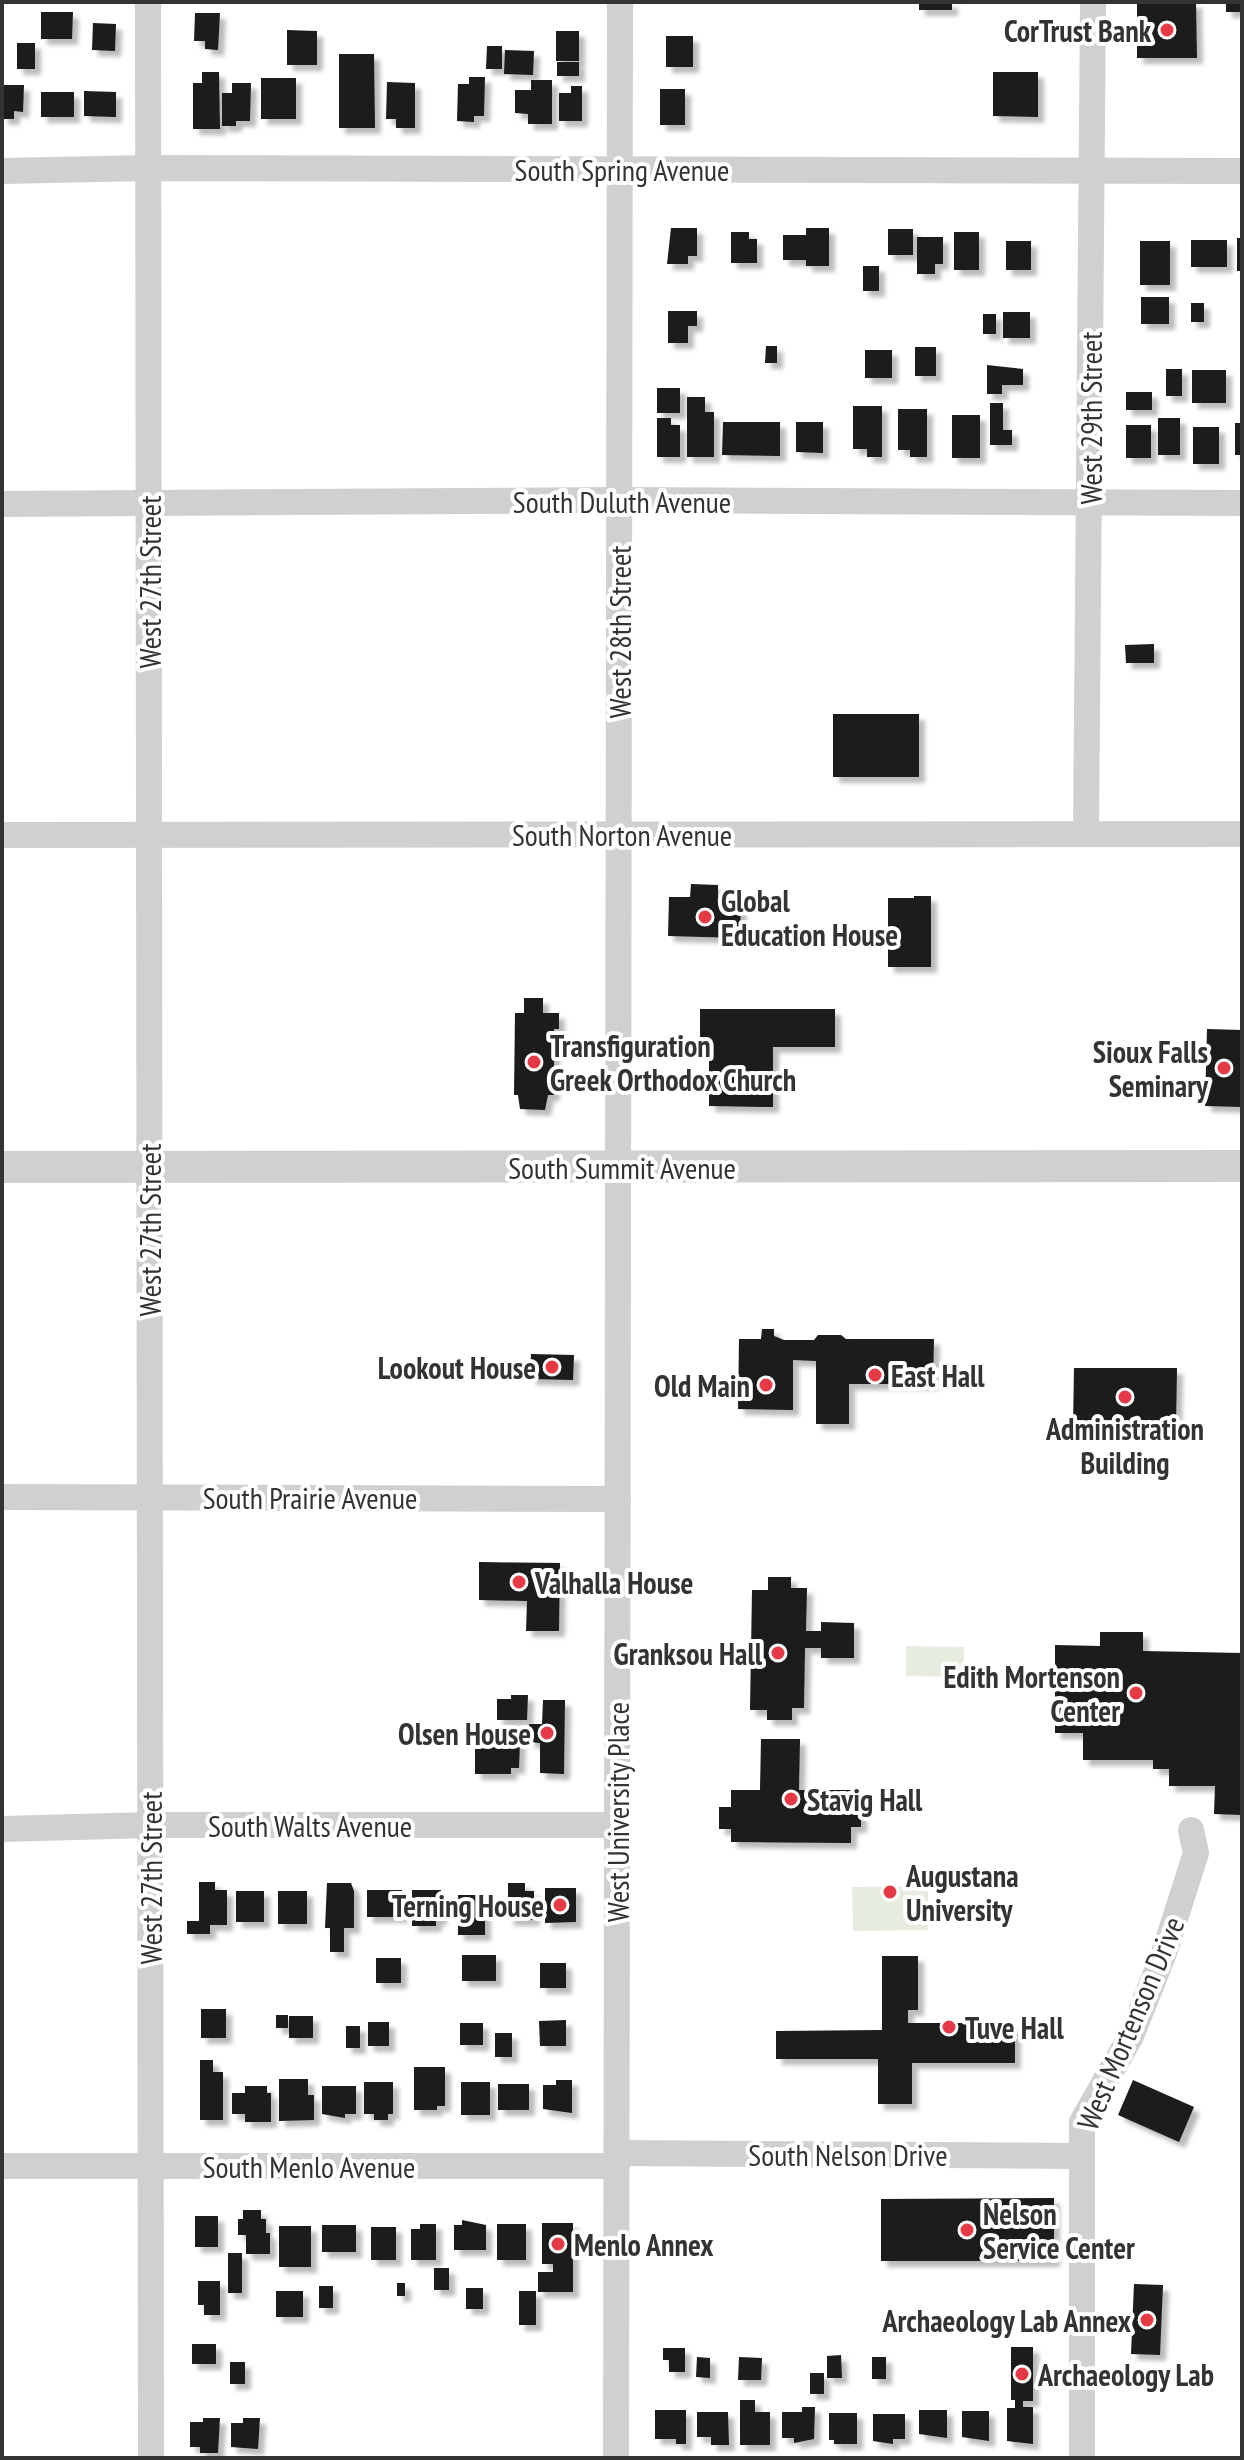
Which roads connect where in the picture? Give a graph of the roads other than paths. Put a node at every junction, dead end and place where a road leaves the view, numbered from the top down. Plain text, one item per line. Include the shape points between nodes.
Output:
1 (148, 2) edge
2 (620, 2) edge
3 (1093, 2) edge
4 (148, 168) junction
5 (620, 169) junction
6 (2, 171) edge
7 (1092, 171) junction
8 (1242, 171) edge
9 (619, 500) junction
10 (1089, 503) junction
11 (1242, 503) edge
12 (2, 504) edge
13 (149, 505) junction
14 (149, 833) junction
15 (1086, 833) junction
16 (1242, 834) edge
17 (2, 835) edge
18 (619, 835) junction
19 (1242, 1166) edge
20 (2, 1167) edge
21 (149, 1167) junction
22 (618, 1167) junction
23 (150, 1496) junction
24 (2, 1497) edge
25 (618, 1499) junction
26 (150, 1825) junction
27 (617, 1825) junction
28 (2, 1829) edge
29 (1191, 1830) dead end
30 (1080, 2156) junction
31 (617, 2160) junction
32 (2, 2166) edge
33 (151, 2166) junction
34 (151, 2458) edge
35 (616, 2458) edge
36 (1082, 2458) edge

1 - 4 street, West 27th Street
2 - 5 street, West 28th Street
3 - 7 street, West 29th Street
4 - 5 street, South Spring Avenue
4 - 6 street, South Spring Avenue
4 - 13 street, West 27th Street
5 - 7 street, South Spring Avenue
5 - 9 street, West 28th Street
7 - 8 street, South Spring Avenue
7 - 10 street, West 29th Street
9 - 10 street, South Duluth Avenue
9 - 13 street, South Duluth Avenue
9 - 18 street, West 28th Street
10 - 11 street, South Duluth Avenue
10 - 15 street, West 29th Street
12 - 13 street, South Duluth Avenue
13 - 14 street, West 27th Street
14 - 17 street, South Norton Avenue
14 - 18 street, South Norton Avenue
14 - 21 street, West 27th Street
15 - 16 street, South Norton Avenue
15 - 18 street, South Norton Avenue
18 - 22 street, West 28th Street
19 - 22 street, South Summit Avenue
20 - 21 street, South Summit Avenue
21 - 22 street, South Summit Avenue
21 - 23 street, West 27th Street
22 - 25 street, West University Place
23 - 24 street, South Prairie Avenue
23 - 25 street, South Prairie Avenue
23 - 26 street, West 27th Street
25 - 27 street, West University Place
26 - 27 street, South Walts Avenue
26 - 28 street, South Walts Avenue
26 - 33 street, West 27th Street
27 - 31 street, West University Place
29 - 30 street, West Mortenson Drive via 1196,1853 1164,1953 1131,2036 1082,2122
30 - 31 street, South Nelson Drive
30 - 36 street, West Mortenson Drive
31 - 33 street, South Menlo Avenue
31 - 35 street, West University Place
32 - 33 street, South Menlo Avenue
33 - 34 street, West 27th Street

